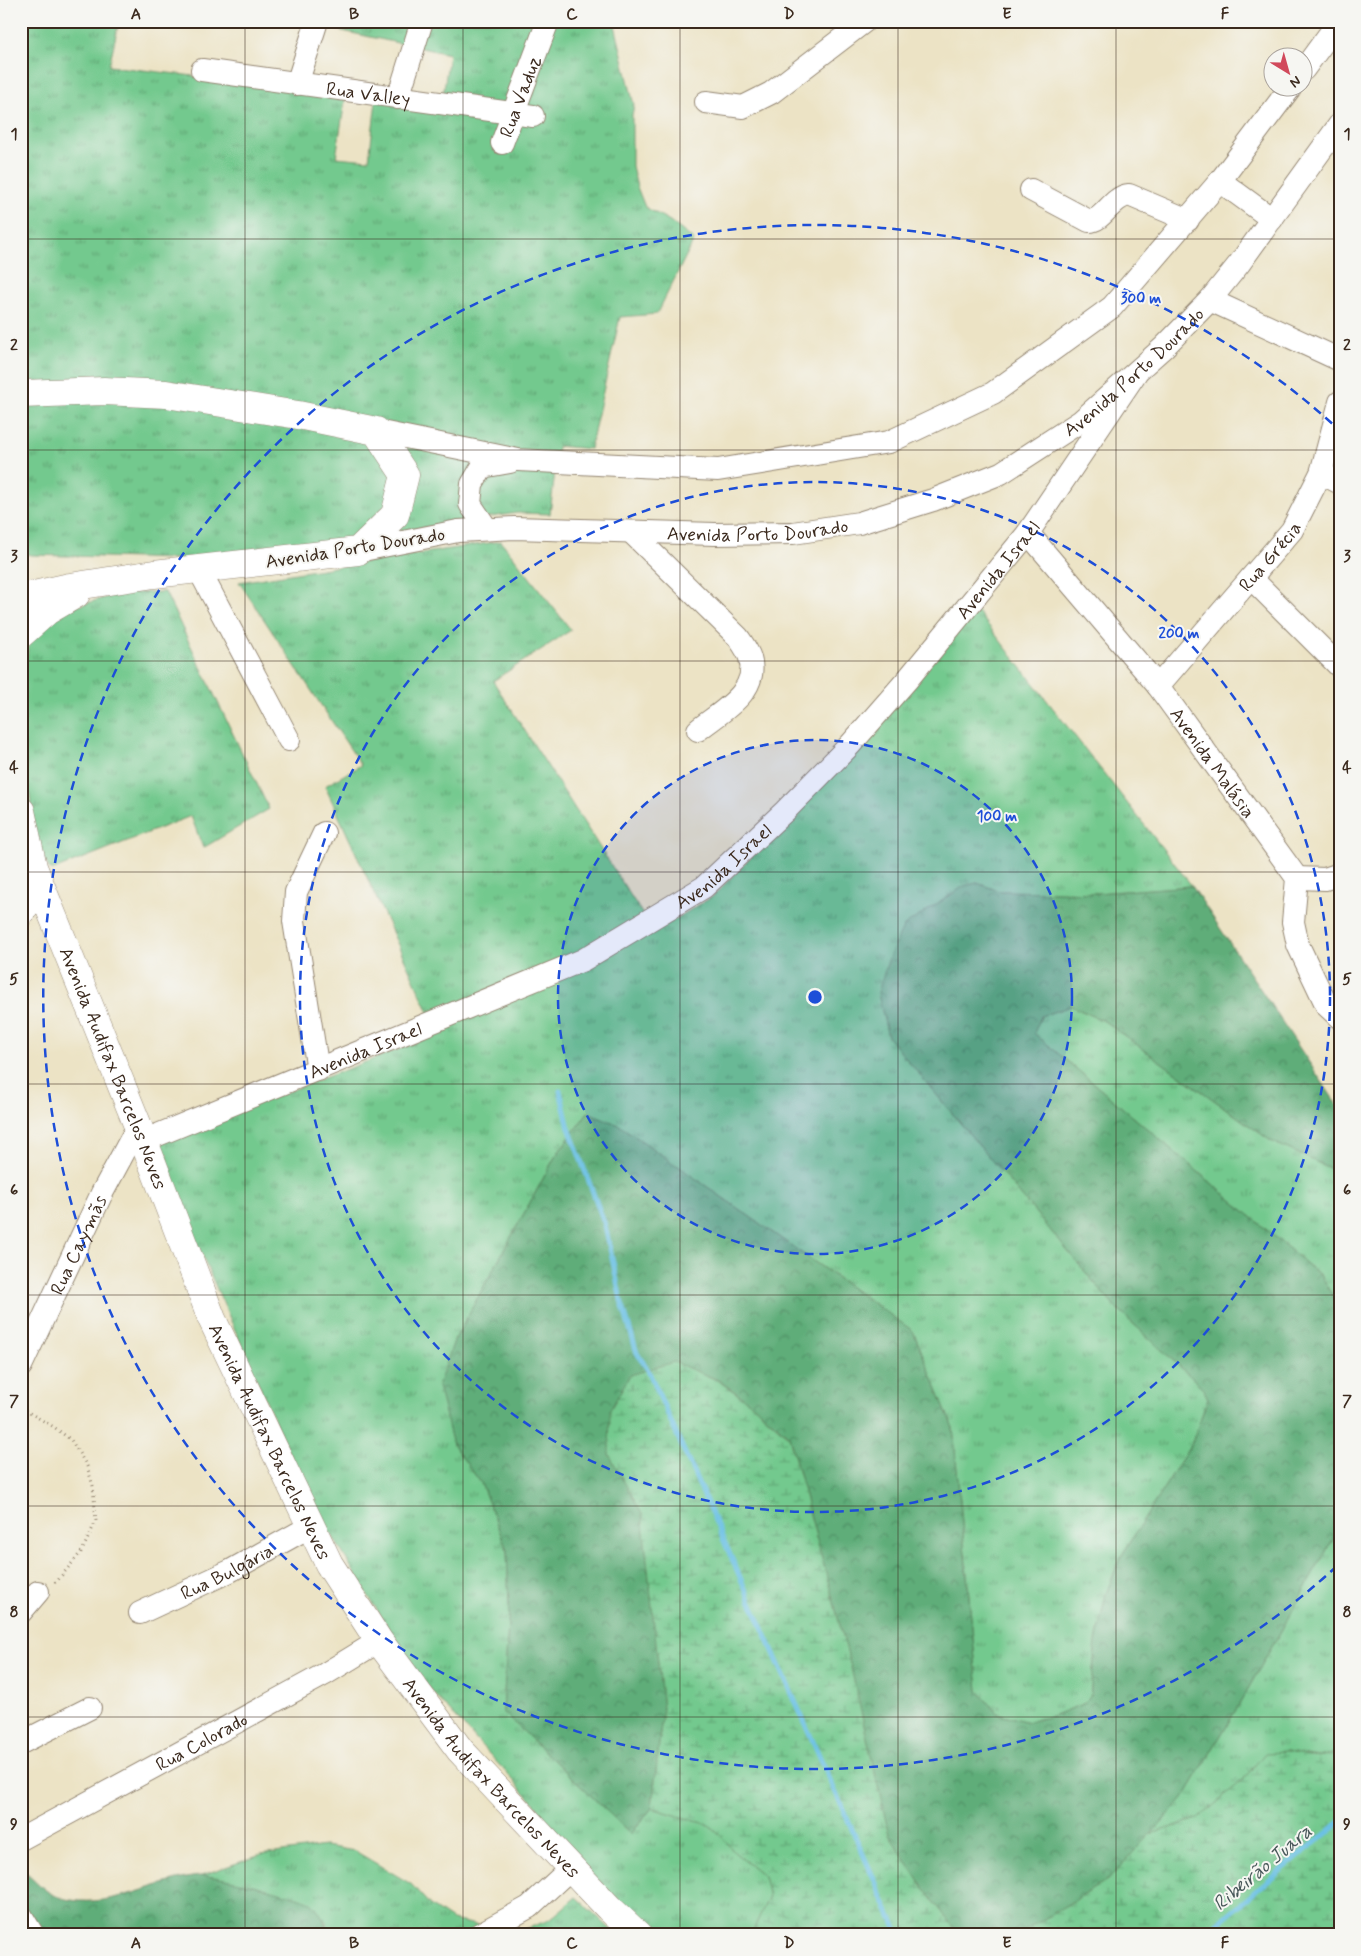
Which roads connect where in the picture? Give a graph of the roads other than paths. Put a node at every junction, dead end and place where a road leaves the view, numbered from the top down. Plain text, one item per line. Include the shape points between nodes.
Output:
1 (317, 21) edge
2 (422, 21) edge
3 (548, 21) edge
4 (865, 21) edge
5 (1339, 21) edge
6 (1314, 55) edge
7 (202, 70) dead end
8 (297, 84) junction
9 (398, 98) junction
10 (1282, 98) edge
11 (706, 102) dead end
12 (523, 114) junction
13 (1340, 124) edge
14 (502, 143) dead end
15 (1220, 181) junction
16 (1031, 190) dead end
17 (1272, 219) junction
18 (1188, 220) junction
19 (1210, 300) junction
20 (1340, 360) edge
21 (1136, 373) junction
22 (21, 394) edge
23 (1340, 402) edge
24 (376, 431) junction
25 (518, 460) junction
26 (1330, 478) edge
27 (487, 529) junction
28 (631, 532) junction
29 (1028, 533) junction
30 (358, 551) junction
31 (199, 570) junction
32 (154, 574) junction
33 (1251, 578) junction
34 (21, 598) edge
35 (21, 634) edge
36 (1340, 667) edge
37 (1158, 686) junction
38 (698, 730) dead end
39 (289, 740) dead end
40 (21, 811) edge
41 (324, 833) dead end
42 (32, 869) edge
43 (1340, 874) edge
44 (1296, 878) junction
45 (21, 916) edge
46 (1340, 1018) edge
47 (318, 1070) junction
48 (140, 1134) junction
49 (21, 1366) edge
50 (311, 1526) junction
51 (38, 1592) road end
52 (21, 1612) edge
53 (140, 1613) dead end
54 (378, 1641) junction
55 (90, 1708) dead end
56 (21, 1743) edge
57 (21, 1838) edge
58 (571, 1868) junction
59 (21, 1916) edge
60 (33, 1935) edge
61 (478, 1935) edge
62 (638, 1935) edge

1 - 8 street
2 - 9 street
3 - 12 street, Rua Vaduz
4 - 11 street via 771,93 743,107
5 - 6 street
7 - 8 street, Rua Valley
8 - 9 street, Rua Valley
9 - 12 street, Rua Valley
10 - 15 street
12 - 14 street, Rua Vaduz
13 - 17 street, Avenida Porto Dourado
15 - 17 street
15 - 18 street
16 - 18 street via 1089,221 1096,220 1121,196 1129,195
17 - 19 street, Avenida Porto Dourado
18 - 25 street via 1112,307 993,393 889,442 718,470
19 - 20 street
19 - 21 street, Avenida Porto Dourado
21 - 28 street, Avenida Porto Dourado via 1057,438 1001,473 933,500 859,523 794,533
21 - 29 street, Avenida Israel
22 - 24 main road via 166,394
23 - 26 street, Rua Grécia
24 - 25 street
24 - 30 main road via 405,475 395,515
25 - 27 street via 482,467 472,484 470,504
26 - 33 street, Rua Grécia
27 - 28 street, Avenida Porto Dourado
27 - 30 street, Avenida Porto Dourado via 458,531
28 - 38 street via 738,637 750,657 751,678 740,697
29 - 37 street, Avenida Malásia
29 - 47 street, Avenida Israel via 850,745 786,811 704,887 583,960
30 - 31 main road, Avenida Porto Dourado
31 - 32 main road, Avenida Porto Dourado
31 - 39 street
32 - 34 main road, Avenida Porto Dourado
32 - 35 main road via 77,594 47,610
33 - 36 street
33 - 37 street, Rua Grécia
37 - 44 street, Avenida Malásia
40 - 42 main road, Avenida Audifax Barcelos Neves
41 - 47 street via 296,892 294,921
42 - 45 street
42 - 48 main road, Avenida Audifax Barcelos Neves
43 - 44 street via 1325,879
44 - 46 street via 1293,922 1298,945 1327,1006
47 - 48 street, Avenida Israel
48 - 49 street, Rua Caymãs via 102,1194
48 - 50 main road, Avenida Audifax Barcelos Neves via 212,1319
50 - 53 street, Rua Bulgária via 230,1571
50 - 54 main road, Avenida Audifax Barcelos Neves via 329,1564
51 - 52 street
54 - 57 street, Rua Colorado via 325,1674
54 - 58 main road, Avenida Audifax Barcelos Neves via 460,1750
55 - 56 street
58 - 61 street via 529,1907
58 - 62 main road, Avenida Audifax Barcelos Neves
59 - 60 street

